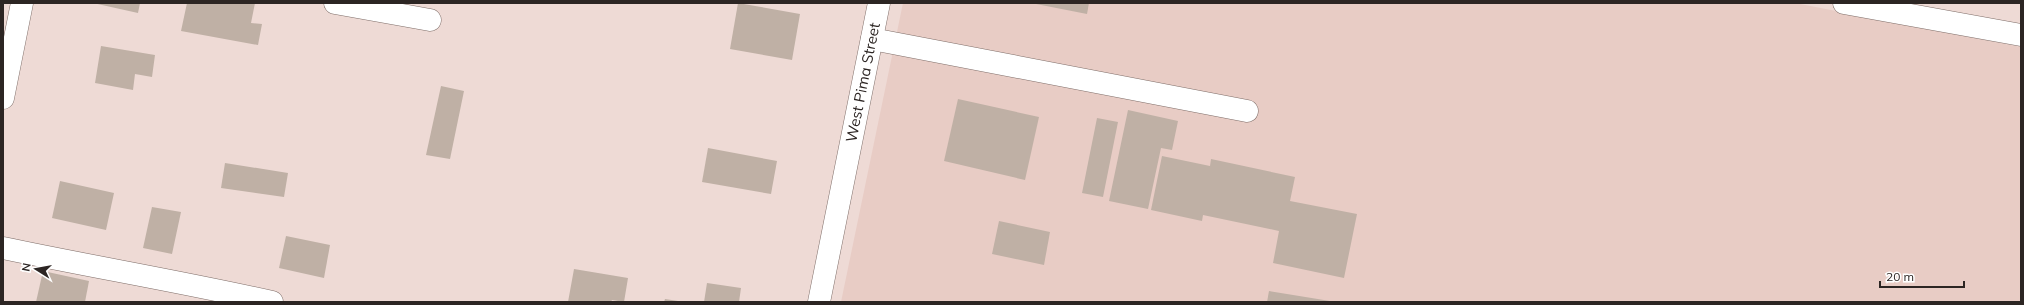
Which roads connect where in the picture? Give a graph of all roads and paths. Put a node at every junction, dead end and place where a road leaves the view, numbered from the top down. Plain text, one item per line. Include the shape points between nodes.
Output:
1 (22, 3) edge
2 (335, 3) edge
3 (879, 3) edge
4 (1844, 3) edge
5 (430, 20) dead end
6 (2021, 35) edge
7 (872, 39) junction
8 (3, 98) edge
9 (1247, 111) dead end
10 (3, 248) edge
11 (272, 302) edge
12 (819, 302) edge

1 - 8 street
2 - 5 street
3 - 7 street, West Pima Street
4 - 6 street
7 - 9 street
7 - 12 street, West Pima Street
10 - 11 street via 208,287

